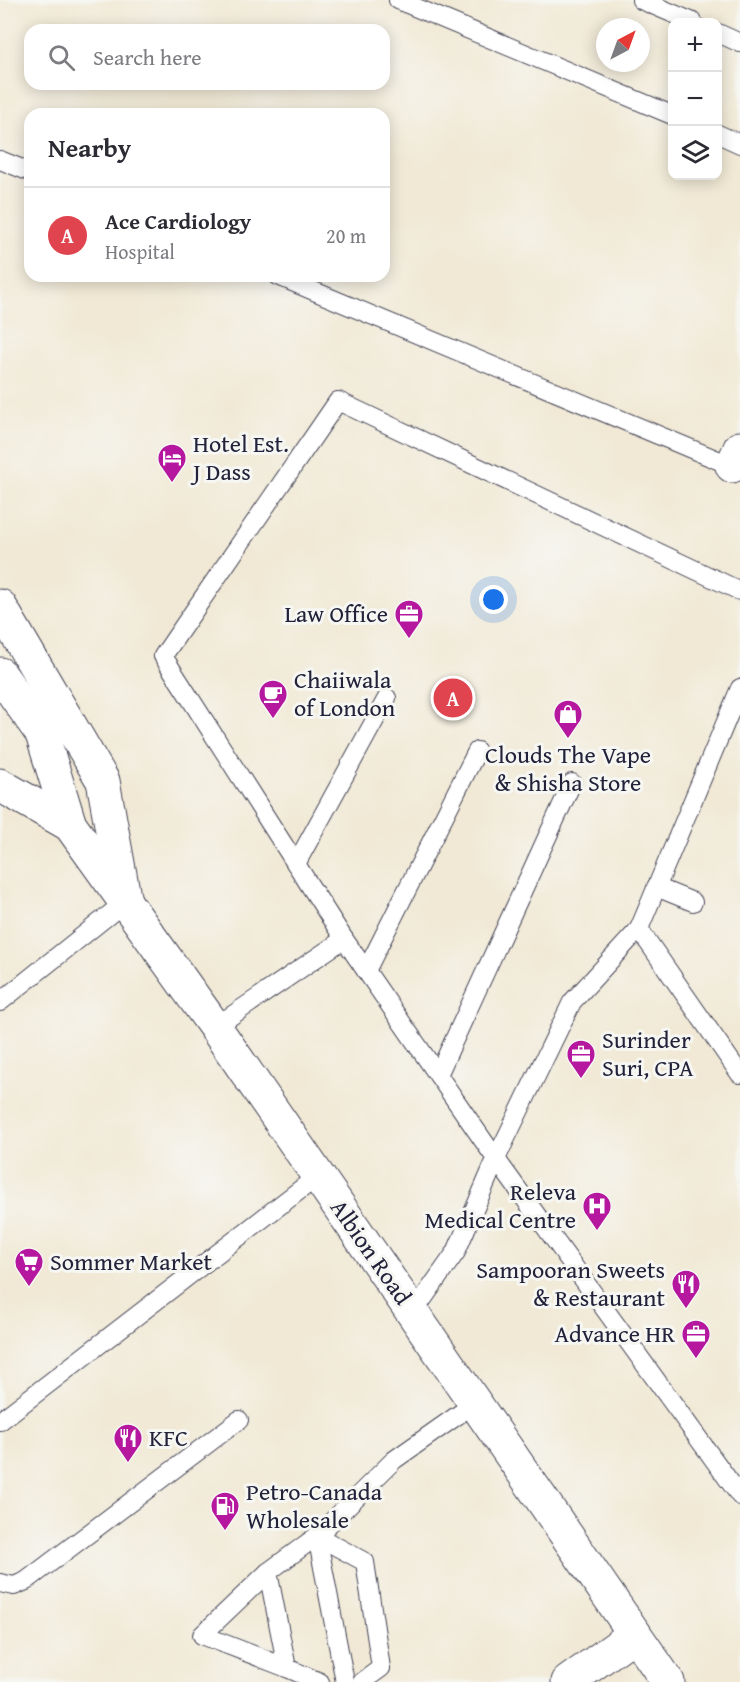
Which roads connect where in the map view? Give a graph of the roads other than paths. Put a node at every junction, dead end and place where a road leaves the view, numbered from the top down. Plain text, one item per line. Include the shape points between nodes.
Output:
1 (398, 0) edge
2 (641, 0) edge
3 (684, 18) edge
4 (722, 35) edge
5 (740, 43) edge
6 (668, 113) edge
7 (722, 136) edge
8 (740, 144) edge
9 (0, 160) edge
10 (24, 170) edge
11 (293, 282) edge
12 (736, 457) edge
13 (740, 591) edge
14 (0, 606) edge
15 (0, 674) edge
16 (740, 688) edge
17 (387, 698) dead end
18 (477, 751) dead end
19 (572, 783) dead end
20 (0, 785) edge
21 (70, 825) junction
22 (296, 864) junction
23 (656, 887) junction
24 (125, 902) junction
25 (693, 902) dead end
26 (639, 929) junction
27 (344, 939) junction
28 (366, 971) junction
29 (0, 1002) edge
30 (215, 1027) junction
31 (740, 1074) edge
32 (438, 1075) junction
33 (496, 1159) junction
34 (318, 1176) junction
35 (413, 1313) junction
36 (475, 1403) junction
37 (239, 1420) dead end
38 (0, 1421) edge
39 (740, 1496) edge
40 (317, 1536) junction
41 (268, 1572) junction
42 (0, 1583) edge
43 (635, 1634) junction
44 (287, 1668) junction
45 (320, 1682) edge
46 (345, 1682) edge
47 (362, 1682) edge
48 (568, 1682) edge
49 (668, 1682) edge

1 - 6 lane
2 - 3 lane
4 - 5 lane
7 - 8 lane
9 - 10 lane
11 - 12 lane
13 - 22 lane via 338,401 163,656
14 - 24 main road via 103,781
15 - 21 main road, Albion Road via 42,734
16 - 23 lane
17 - 22 lane
18 - 28 lane
19 - 32 lane
20 - 21 main road, Albion Road
21 - 24 main road, Albion Road
22 - 27 lane
23 - 25 lane
23 - 26 lane
24 - 29 lane
24 - 30 main road, Albion Road
26 - 31 lane
26 - 33 lane via 572,1002
27 - 28 lane
27 - 30 lane
28 - 32 lane
30 - 34 main road, Albion Road
32 - 33 lane
33 - 35 lane via 456,1252
33 - 39 lane
34 - 35 main road, Albion Road
34 - 38 lane
35 - 36 main road, Albion Road
36 - 40 lane via 394,1460
36 - 43 main road, Albion Road
37 - 42 lane via 26,1581 14,1586
40 - 41 lane
40 - 46 lane
40 - 47 lane via 365,1562 381,1668
41 - 44 lane
41 - 44 lane via 202,1635
43 - 48 main road
43 - 49 main road, Albion Road
44 - 45 lane

